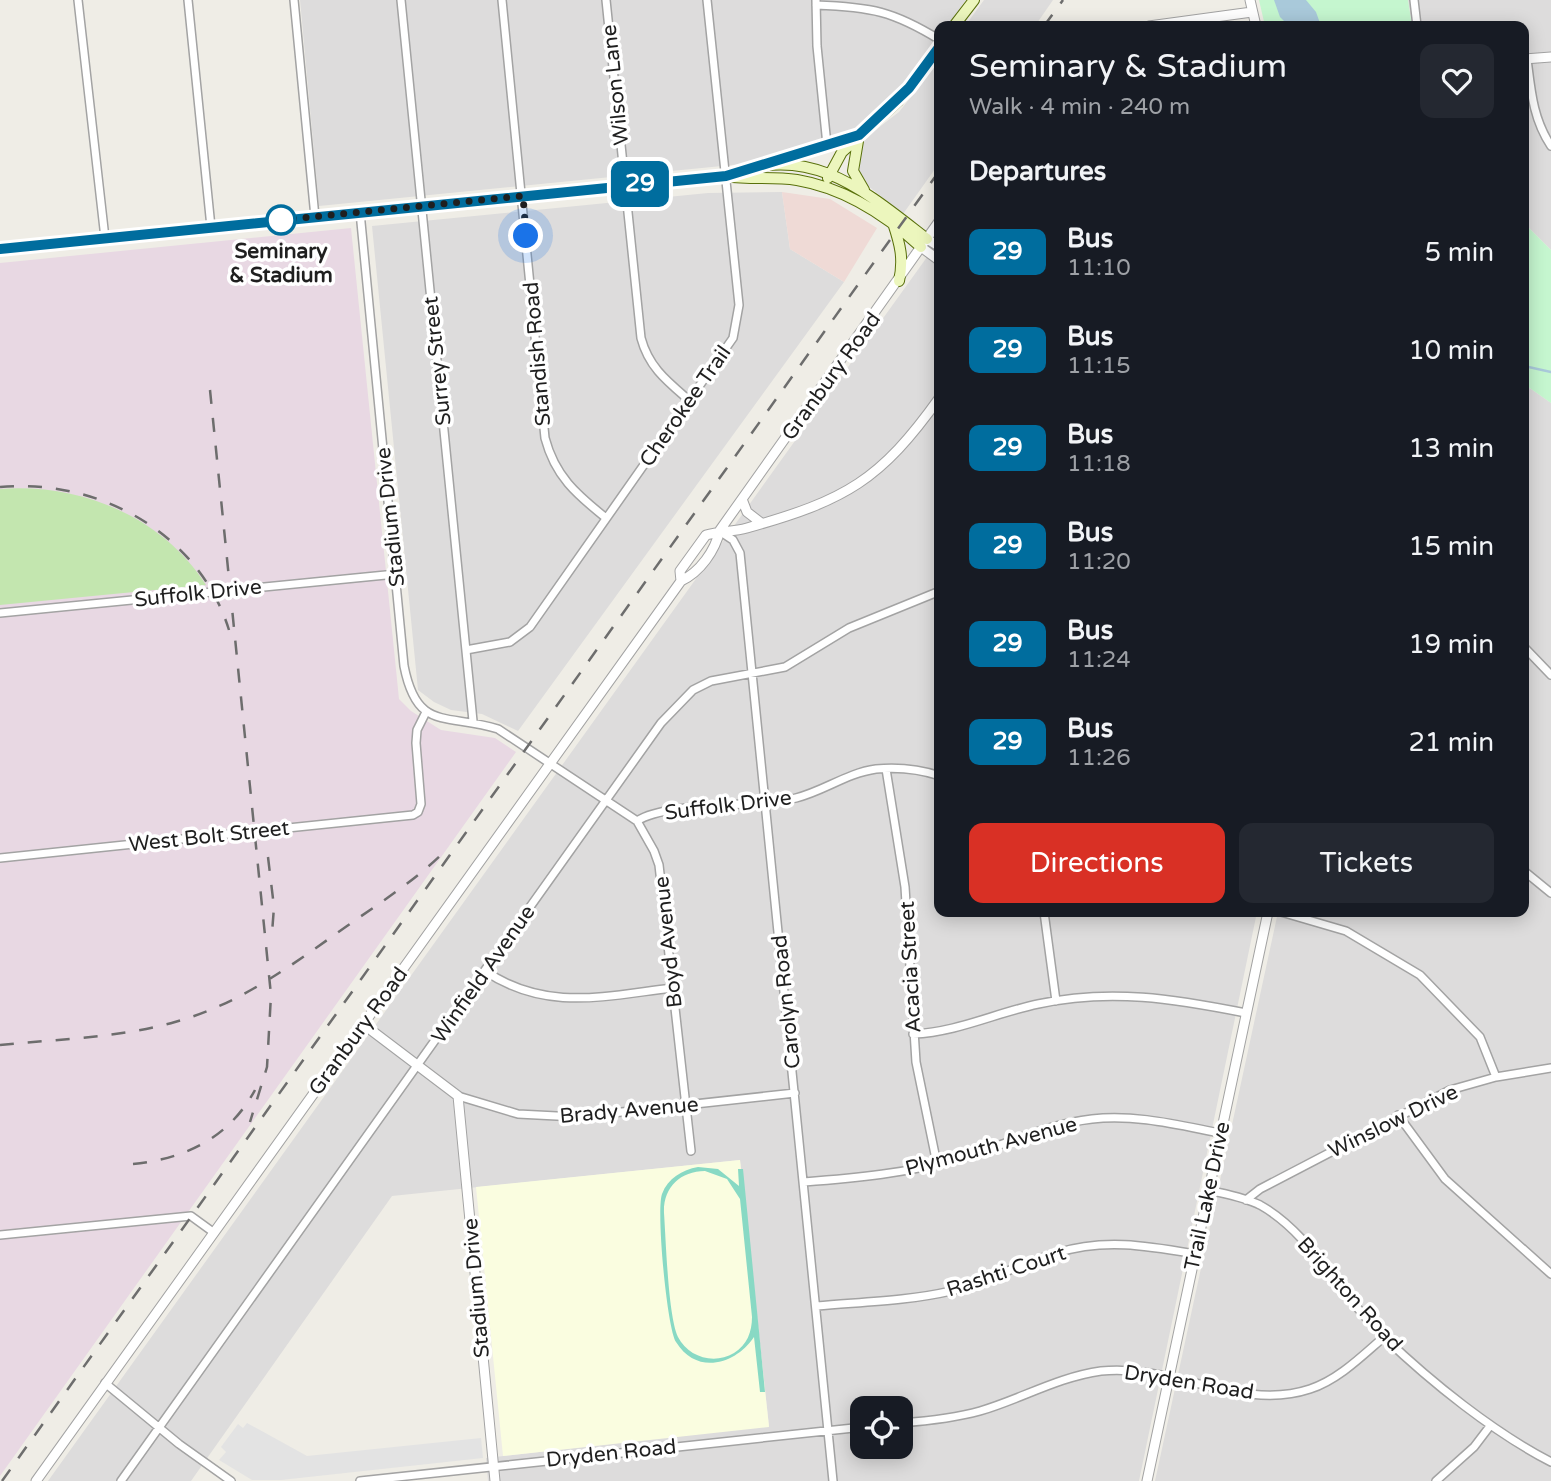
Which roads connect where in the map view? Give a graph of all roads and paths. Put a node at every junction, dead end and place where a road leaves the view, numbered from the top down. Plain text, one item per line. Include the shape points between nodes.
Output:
1 (78, 0) edge
2 (188, 0) edge
3 (294, 0) edge
4 (401, 0) edge
5 (502, 0) edge
6 (606, 0) edge
7 (707, 0) edge
8 (974, 0) edge
9 (1250, 0) edge
10 (1414, 0) edge
11 (816, 3) edge
12 (1252, 12) junction
13 (958, 21) edge
14 (1186, 21) edge
15 (1254, 21) edge
16 (1416, 21) edge
17 (934, 36) edge
18 (934, 54) edge
19 (1551, 57) edge
20 (1529, 59) edge
21 (1529, 80) edge
22 (859, 135) junction
23 (827, 145) junction
24 (1551, 146) edge
25 (766, 165) junction
26 (830, 172) junction
27 (726, 176) junction
28 (626, 186) junction
29 (826, 187) junction
30 (867, 195) junction
31 (523, 196) junction
32 (422, 206) junction
33 (360, 212) junction
34 (315, 217) junction
35 (893, 222) junction
36 (211, 227) junction
37 (934, 229) edge
38 (105, 238) junction
39 (924, 243) junction
40 (934, 246) edge
41 (0, 249) edge
42 (934, 254) edge
43 (899, 281) junction
44 (690, 401) junction
45 (934, 407) edge
46 (743, 499) junction
47 (606, 519) junction
48 (760, 523) junction
49 (720, 530) junction
50 (396, 574) junction
51 (934, 593) edge
52 (0, 613) edge
53 (467, 650) junction
54 (1529, 652) edge
55 (754, 673) junction
56 (1551, 675) edge
57 (426, 712) junction
58 (473, 721) junction
59 (549, 765) junction
60 (886, 769) junction
61 (934, 774) edge
62 (605, 802) junction
63 (766, 802) junction
64 (637, 821) junction
65 (0, 858) edge
66 (1529, 875) edge
67 (1551, 893) edge
68 (1045, 917) edge
69 (1267, 917) edge
70 (1298, 917) edge
71 (485, 971) junction
72 (672, 988) junction
73 (1056, 1001) junction
74 (1246, 1013) junction
75 (363, 1024) junction
76 (913, 1034) junction
77 (418, 1065) junction
78 (1551, 1068) edge
79 (1496, 1077) junction
80 (795, 1093) junction
81 (458, 1096) junction
82 (686, 1105) junction
83 (1398, 1115) junction
84 (1220, 1133) junction
85 (691, 1151) dead end
86 (937, 1164) junction
87 (804, 1182) junction
88 (1208, 1190) junction
89 (1246, 1200) junction
90 (213, 1232) junction
91 (0, 1235) edge
92 (1195, 1254) junction
93 (1549, 1270) edge
94 (817, 1306) junction
95 (1384, 1337) junction
96 (1170, 1376) junction
97 (105, 1383) junction
98 (913, 1421) edge
99 (1490, 1426) junction
100 (850, 1427) edge
101 (159, 1429) junction
102 (827, 1429) junction
103 (1551, 1461) edge
104 (493, 1465) junction
105 (36, 1481) edge
106 (121, 1481) edge
107 (231, 1481) edge
108 (360, 1481) edge
109 (495, 1481) edge
110 (833, 1481) edge
111 (1147, 1481) edge
112 (1436, 1481) edge

1 - 38 street
2 - 36 street
3 - 34 street
4 - 32 street, Surrey Street
5 - 31 street, Standish Road
6 - 28 street, Wilson Lane
7 - 27 street, Cherokee Trail
8 - 13 main road
9 - 12 street
10 - 16 street
11 - 17 street via 881,10
11 - 23 street
12 - 14 street
12 - 15 street
18 - 22 main road via 909,88
19 - 20 street
21 - 24 street via 1533,108
22 - 23 main road
22 - 26 main road
22 - 30 main road via 853,171
23 - 25 main road
25 - 26 main road
25 - 27 main road
26 - 29 main road
26 - 30 main road
27 - 28 main road
27 - 29 main road via 751,181 796,180
27 - 44 street, Cherokee Trail via 738,321 725,353
28 - 31 main road
28 - 44 street, Wilson Lane via 644,351 661,377
29 - 35 main road
30 - 39 main road
31 - 32 main road
31 - 47 street, Standish Road via 545,438 564,482
32 - 33 main road
32 - 53 street, Surrey Street
33 - 34 main road
33 - 50 street, Stadium Drive
34 - 36 main road
35 - 39 main road
35 - 43 main road via 902,249
36 - 38 main road
37 - 39 street, Granbury Road
38 - 41 main road
39 - 40 street
39 - 42 street
39 - 43 street, Granbury Road
43 - 46 street, Granbury Road
44 - 47 street, Cherokee Trail
45 - 48 street via 890,458 859,485 810,510
46 - 48 street via 747,512
46 - 49 street, Granbury Road
47 - 53 street, Cherokee Trail via 530,627 510,642
48 - 49 street
49 - 55 street, Carolyn Road via 740,553
49 - 59 street, Granbury Road via 717,544 693,575 681,581
50 - 52 street, Suffolk Drive
50 - 57 street, Stadium Drive via 407,683
51 - 55 street, Winfield Avenue via 849,628 785,667
53 - 58 street, Surrey Street
54 - 56 street
55 - 62 street, Winfield Avenue via 711,681 693,690 661,723
55 - 63 street, Carolyn Road
57 - 58 street
57 - 65 street, West Bolt Street via 417,730 418,813
58 - 59 street via 498,729
59 - 62 street
59 - 75 street, Granbury Road
60 - 61 street, Suffolk Drive
60 - 63 street, Suffolk Drive via 857,773 794,799
60 - 76 street, Acacia Street via 905,887
62 - 64 street
62 - 71 street, Winfield Avenue
63 - 64 street, Suffolk Drive via 661,813
63 - 80 street, Carolyn Road
64 - 72 street, Boyd Avenue via 659,865
66 - 67 street
68 - 73 street
69 - 74 street, Trail Lake Drive
70 - 79 street via 1346,931 1420,975 1480,1037
71 - 72 street via 520,991 575,999
71 - 77 street, Winfield Avenue
72 - 82 street, Boyd Avenue
73 - 74 street via 1103,995 1154,996
73 - 76 street via 952,1031
74 - 84 street, Trail Lake Drive
75 - 77 street, Brady Avenue
75 - 90 street, Granbury Road
76 - 86 street, Acacia Street
77 - 81 street, Brady Avenue
77 - 101 street, Winfield Avenue
78 - 79 street, Winslow Drive
79 - 83 street, Winslow Drive via 1450,1090
80 - 82 street, Brady Avenue
80 - 87 street, Carolyn Road
81 - 82 street, Brady Avenue via 537,1117
81 - 104 street, Stadium Drive
82 - 85 street, Boyd Avenue
83 - 89 street, Winslow Drive
83 - 93 street via 1445,1179
84 - 86 street, Plymouth Avenue via 1145,1120 1092,1119
84 - 88 street, Trail Lake Drive
86 - 87 street, Plymouth Avenue
87 - 94 street, Carolyn Road
88 - 89 street, Brighton Road
88 - 92 street, Trail Lake Drive
89 - 95 street, Brighton Road via 1268,1210 1297,1235
90 - 91 street via 191,1216
90 - 97 street, Granbury Road
92 - 94 street, Rashti Court via 1131,1244 1092,1245 947,1292
92 - 96 street, Trail Lake Drive
94 - 102 street, Carolyn Road
95 - 96 street, Dryden Road via 1325,1382 1284,1394 1244,1393
95 - 99 street, Brighton Road
96 - 98 street, Dryden Road via 1119,1370 1086,1374 978,1412
96 - 111 street, Trail Lake Drive
97 - 101 street
97 - 105 street, Granbury Road
99 - 103 street, Brighton Road
99 - 112 street
100 - 102 street, Dryden Road
101 - 106 street, Winfield Avenue
101 - 107 street
102 - 104 street, Dryden Road
102 - 110 street, Carolyn Road
104 - 108 street, Dryden Road
104 - 109 street, Stadium Drive

